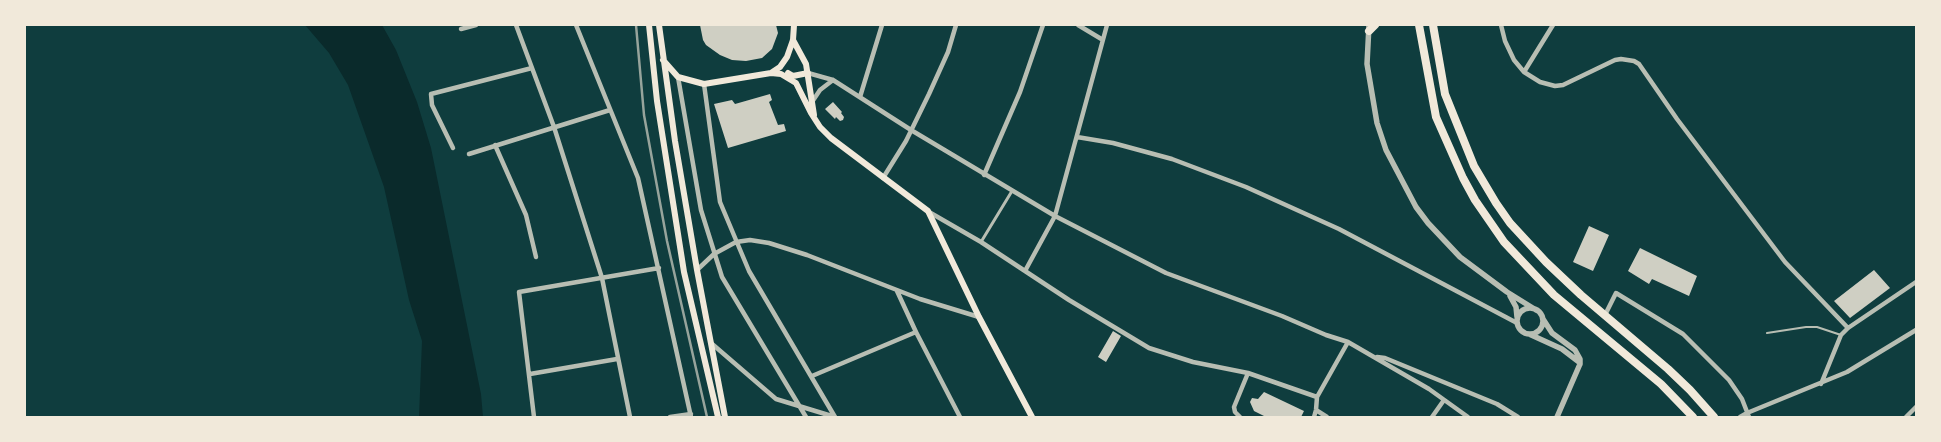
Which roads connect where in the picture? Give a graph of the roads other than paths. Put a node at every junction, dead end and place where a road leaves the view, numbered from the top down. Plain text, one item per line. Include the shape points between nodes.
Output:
1 (476, 25) edge
2 (516, 25) edge
3 (576, 25) edge
4 (649, 25) edge
5 (659, 25) edge
6 (794, 25) edge
7 (882, 25) edge
8 (956, 25) edge
9 (1043, 25) edge
10 (1078, 25) edge
11 (1106, 25) edge
12 (1375, 25) edge
13 (1414, 25) edge
14 (1418, 25) edge
15 (1434, 25) edge
16 (1501, 25) edge
17 (1553, 25) edge
18 (1369, 28) edge
19 (461, 30) dead end
20 (793, 40) junction
21 (1103, 40) junction
22 (662, 59) junction
23 (780, 67) junction
24 (532, 68) junction
25 (1524, 72) junction
26 (808, 73) junction
27 (771, 74) junction
28 (678, 77) junction
29 (833, 80) junction
30 (1429, 83) junction
31 (704, 84) junction
32 (860, 97) junction
33 (812, 103) junction
34 (610, 110) junction
35 (814, 118) junction
36 (554, 127) junction
37 (911, 130) junction
38 (1077, 137) junction
39 (495, 145) junction
40 (453, 148) dead end
41 (469, 154) dead end
42 (984, 175) junction
43 (883, 178) junction
44 (1012, 191) junction
45 (928, 211) junction
46 (1055, 216) junction
47 (736, 242) junction
48 (981, 242) junction
49 (714, 254) junction
50 (536, 257) dead end
51 (659, 268) junction
52 (697, 270) junction
53 (1025, 271) junction
54 (602, 278) junction
55 (1916, 282) edge
56 (897, 290) junction
57 (1507, 292) junction
58 (1539, 313) junction
59 (1605, 315) junction
60 (979, 317) junction
61 (1517, 321) junction
62 (1848, 328) junction
63 (1916, 330) edge
64 (916, 332) junction
65 (1767, 333) dead end
66 (1527, 334) junction
67 (1841, 335) junction
68 (1348, 342) junction
69 (710, 343) junction
70 (1376, 357) junction
71 (617, 358) junction
72 (1580, 364) junction
73 (1248, 373) junction
74 (530, 374) junction
75 (812, 376) junction
76 (1821, 384) junction
77 (1317, 397) junction
78 (1444, 400) junction
79 (1916, 407) edge
80 (800, 408) junction
81 (1316, 410) junction
82 (1712, 414) edge
83 (691, 415) edge
84 (1748, 415) edge
85 (534, 417) edge
86 (630, 417) edge
87 (670, 417) edge
88 (718, 417) edge
89 (725, 417) edge
90 (806, 417) edge
91 (835, 417) edge
92 (960, 417) edge
93 (1032, 417) edge
94 (1240, 417) edge
95 (1314, 417) edge
96 (1327, 417) edge
97 (1432, 417) edge
98 (1468, 417) edge
99 (1518, 417) edge
100 (1557, 417) edge
101 (1693, 417) edge
102 (1740, 417) edge
103 (1906, 417) edge

1 - 19 street
2 - 24 street
3 - 34 street
4 - 88 main road via 657,101 684,272
5 - 22 main road
6 - 20 main road
7 - 32 street
8 - 37 street via 948,52
9 - 42 street via 1020,92
10 - 21 street
11 - 21 street
12 - 18 highway
13 - 30 highway via 1418,52
14 - 30 highway
15 - 59 highway via 1445,94 1474,166 1510,223 1546,262
16 - 25 street via 1509,51
17 - 25 street
18 - 57 street via 1367,64 1372,102 1396,171 1428,223 1460,257
20 - 23 main road
20 - 26 main road
21 - 38 street
22 - 28 main road
22 - 52 main road
23 - 26 main road via 793,76
23 - 27 main road
24 - 36 street
24 - 40 street via 431,94 432,105
25 - 62 street via 1540,82 1555,86 1615,60 1634,60 1785,262
26 - 29 street
26 - 33 main road
27 - 31 main road
27 - 35 main road via 781,74 796,83
28 - 31 main road
28 - 49 street via 701,210
29 - 32 street
29 - 33 street via 820,90
30 - 101 highway via 1436,117 1454,160 1475,200 1504,242 1554,295 1660,384
31 - 47 street via 720,202
32 - 37 street
33 - 35 main road
34 - 36 street
34 - 51 street via 638,178
35 - 43 main road via 831,138
36 - 39 street
36 - 54 street
37 - 42 street
37 - 43 street
38 - 46 street
38 - 61 street via 1119,144 1172,159 1246,188 1339,229
39 - 41 street
39 - 50 street via 526,215
42 - 44 street
43 - 45 main road
44 - 46 street
44 - 48 street
45 - 48 street
45 - 60 main road
46 - 53 street
46 - 68 street via 1166,273
47 - 49 street
47 - 56 street via 769,243
47 - 75 street
48 - 53 street
49 - 52 street
49 - 80 street via 722,277
51 - 54 street
51 - 83 street
52 - 69 main road
53 - 73 street via 1149,348 1193,362
54 - 71 street
54 - 74 street via 519,292
55 - 62 street
56 - 60 street
56 - 64 street
57 - 58 street
57 - 61 street via 1515,304
58 - 61 street via 1527,309 1522,311
58 - 66 street via 1541,327 1535,333
58 - 72 street via 1552,333 1575,350
59 - 82 highway via 1668,369
59 - 84 street via 1616,293 1683,334 1729,380
60 - 93 main road
61 - 66 street
62 - 67 street
63 - 76 street
64 - 75 street
64 - 92 street
65 - 67 lane via 1812,327
66 - 72 street via 1562,349
67 - 76 street
68 - 70 street
68 - 77 street
69 - 80 street via 776,400
69 - 89 main road
70 - 78 street
70 - 99 street via 1497,404
71 - 74 street
71 - 86 street
72 - 100 street
73 - 77 street
73 - 94 street via 1234,406
74 - 85 street
75 - 91 street
76 - 84 street
77 - 81 street
78 - 97 street
78 - 98 street
79 - 103 street
80 - 90 street
80 - 91 street
81 - 95 street
81 - 96 street
83 - 87 street
84 - 102 street

